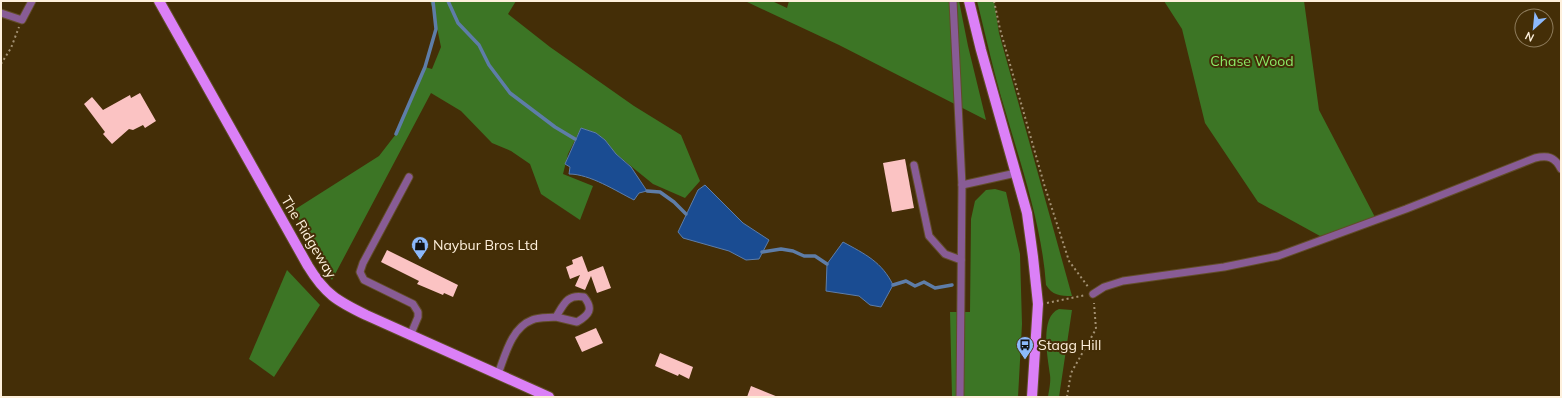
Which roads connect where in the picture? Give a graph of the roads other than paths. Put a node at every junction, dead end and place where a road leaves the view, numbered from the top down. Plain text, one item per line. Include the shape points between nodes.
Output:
1 (32, 1) edge
2 (159, 1) edge
3 (953, 1) edge
4 (969, 1) edge
5 (1, 14) edge
6 (914, 165) dead end
7 (1561, 169) edge
8 (1016, 173) junction
9 (409, 176) dead end
10 (962, 185) junction
11 (961, 260) junction
12 (1093, 294) road end
13 (556, 317) junction
14 (410, 336) junction
15 (498, 374) junction
16 (549, 397) edge
17 (960, 397) edge
18 (1032, 397) edge

1 - 5 lane via 22,20
2 - 14 main road, The Ridgeway via 316,280 325,291 349,307
3 - 10 lane
4 - 8 main road
6 - 11 lane via 928,236 945,254
7 - 12 lane via 1557,161 1546,156 1535,158 1278,256 1224,267 1123,281 1104,287
8 - 10 lane
8 - 18 main road via 1027,213 1038,304
9 - 14 lane via 360,272 364,280 413,304 418,317
10 - 11 lane
11 - 17 lane
13 - 13 lane via 568,299 584,297 589,303 588,313 577,322
13 - 15 lane via 532,320 519,329
14 - 15 main road, The Ridgeway
15 - 16 main road, The Ridgeway

